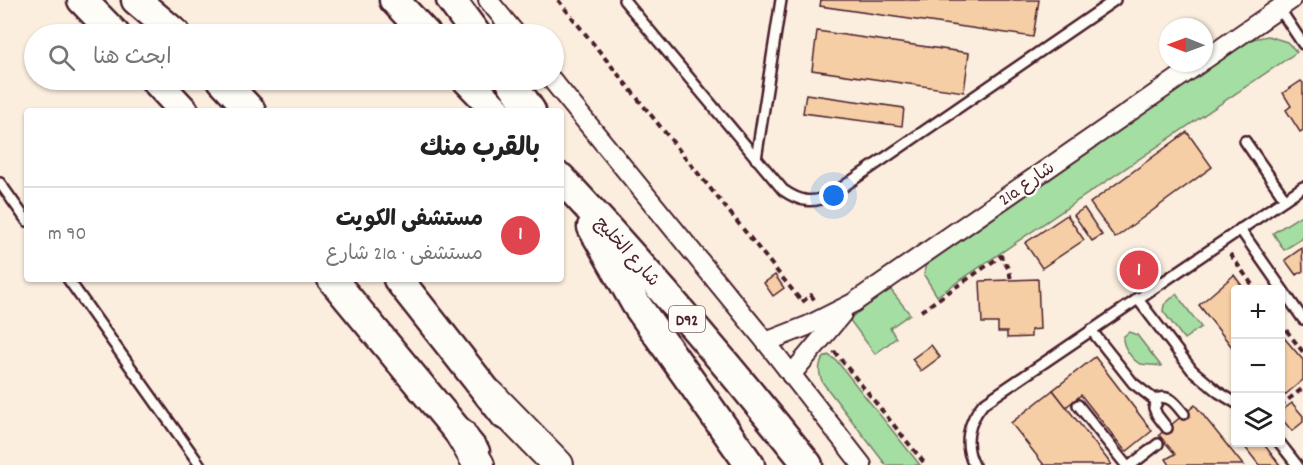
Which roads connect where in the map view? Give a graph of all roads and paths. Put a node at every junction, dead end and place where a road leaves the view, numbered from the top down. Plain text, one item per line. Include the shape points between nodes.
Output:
1 (82, 0) edge
2 (136, 0) edge
3 (394, 0) edge
4 (451, 0) edge
5 (488, 0) edge
6 (558, 0) edge
7 (624, 0) edge
8 (781, 0) edge
9 (1116, 0) edge
10 (1285, 4) edge
11 (105, 24) edge
12 (164, 24) edge
13 (417, 24) edge
14 (469, 24) edge
15 (508, 24) edge
16 (1303, 44) edge
17 (1213, 54) edge
18 (1187, 72) edge
19 (164, 90) edge
20 (477, 90) edge
21 (517, 90) edge
22 (560, 90) edge
23 (181, 108) edge
24 (494, 108) edge
25 (529, 108) edge
26 (1245, 141) dead end
27 (756, 159) junction
28 (0, 183) edge
29 (568, 185) edge
30 (1303, 187) edge
31 (1285, 199) junction
32 (24, 217) edge
33 (1240, 229) junction
34 (1221, 242) junction
35 (1011, 280) dead end
36 (70, 282) edge
37 (334, 282) edge
38 (400, 282) edge
39 (1252, 285) edge
40 (1137, 298) junction
41 (921, 311) dead end
42 (1303, 319) edge
43 (830, 320) junction
44 (1285, 327) edge
45 (1091, 330) junction
46 (766, 342) junction
47 (1303, 352) edge
48 (791, 375) junction
49 (1303, 388) edge
50 (490, 394) junction
51 (1231, 400) edge
52 (1156, 401) junction
53 (1285, 403) edge
54 (1078, 405) dead end
55 (1184, 414) dead end
56 (1167, 428) dead end
57 (460, 433) junction
58 (1158, 444) dead end
59 (1283, 447) edge
60 (1137, 463) edge
61 (200, 465) edge
62 (479, 465) edge
63 (485, 465) edge
64 (542, 465) edge
65 (558, 465) edge
66 (750, 465) edge
67 (808, 465) edge
68 (862, 465) edge
69 (926, 465) edge
70 (974, 465) edge
71 (1126, 465) edge
72 (1297, 465) edge

1 - 11 main road
2 - 12 main road
3 - 13 main road
4 - 14 main road
5 - 15 street
6 - 43 path via 802,302 811,295
7 - 27 lane
8 - 27 lane
9 - 27 lane via 819,201 794,198
10 - 16 lane
10 - 17 street
18 - 43 street, 21a شارع
19 - 23 main road
20 - 24 main road
21 - 25 main road
22 - 46 street
26 - 31 lane
28 - 32 lane
29 - 66 main road via 636,304
29 - 67 main road, شارع الخليج / D92 via 677,307
30 - 31 lane
31 - 33 lane
33 - 34 lane
33 - 42 lane
34 - 39 path
34 - 40 lane
35 - 41 path via 1001,256
36 - 61 lane
37 - 57 main road
38 - 50 main road
40 - 45 lane
40 - 51 lane via 1192,370
43 - 46 street, 21a شارع
43 - 48 street, 21a شارع
43 - 69 path via 837,328 824,338
44 - 47 path
45 - 52 lane via 1133,382
45 - 70 lane via 976,412 968,431 968,451
46 - 48 street
48 - 68 street
49 - 53 path
50 - 64 main road
50 - 65 highway
52 - 55 lane via 1167,397
52 - 56 lane via 1155,411
54 - 71 lane
57 - 62 highway
57 - 63 main road
58 - 60 lane
59 - 72 lane

